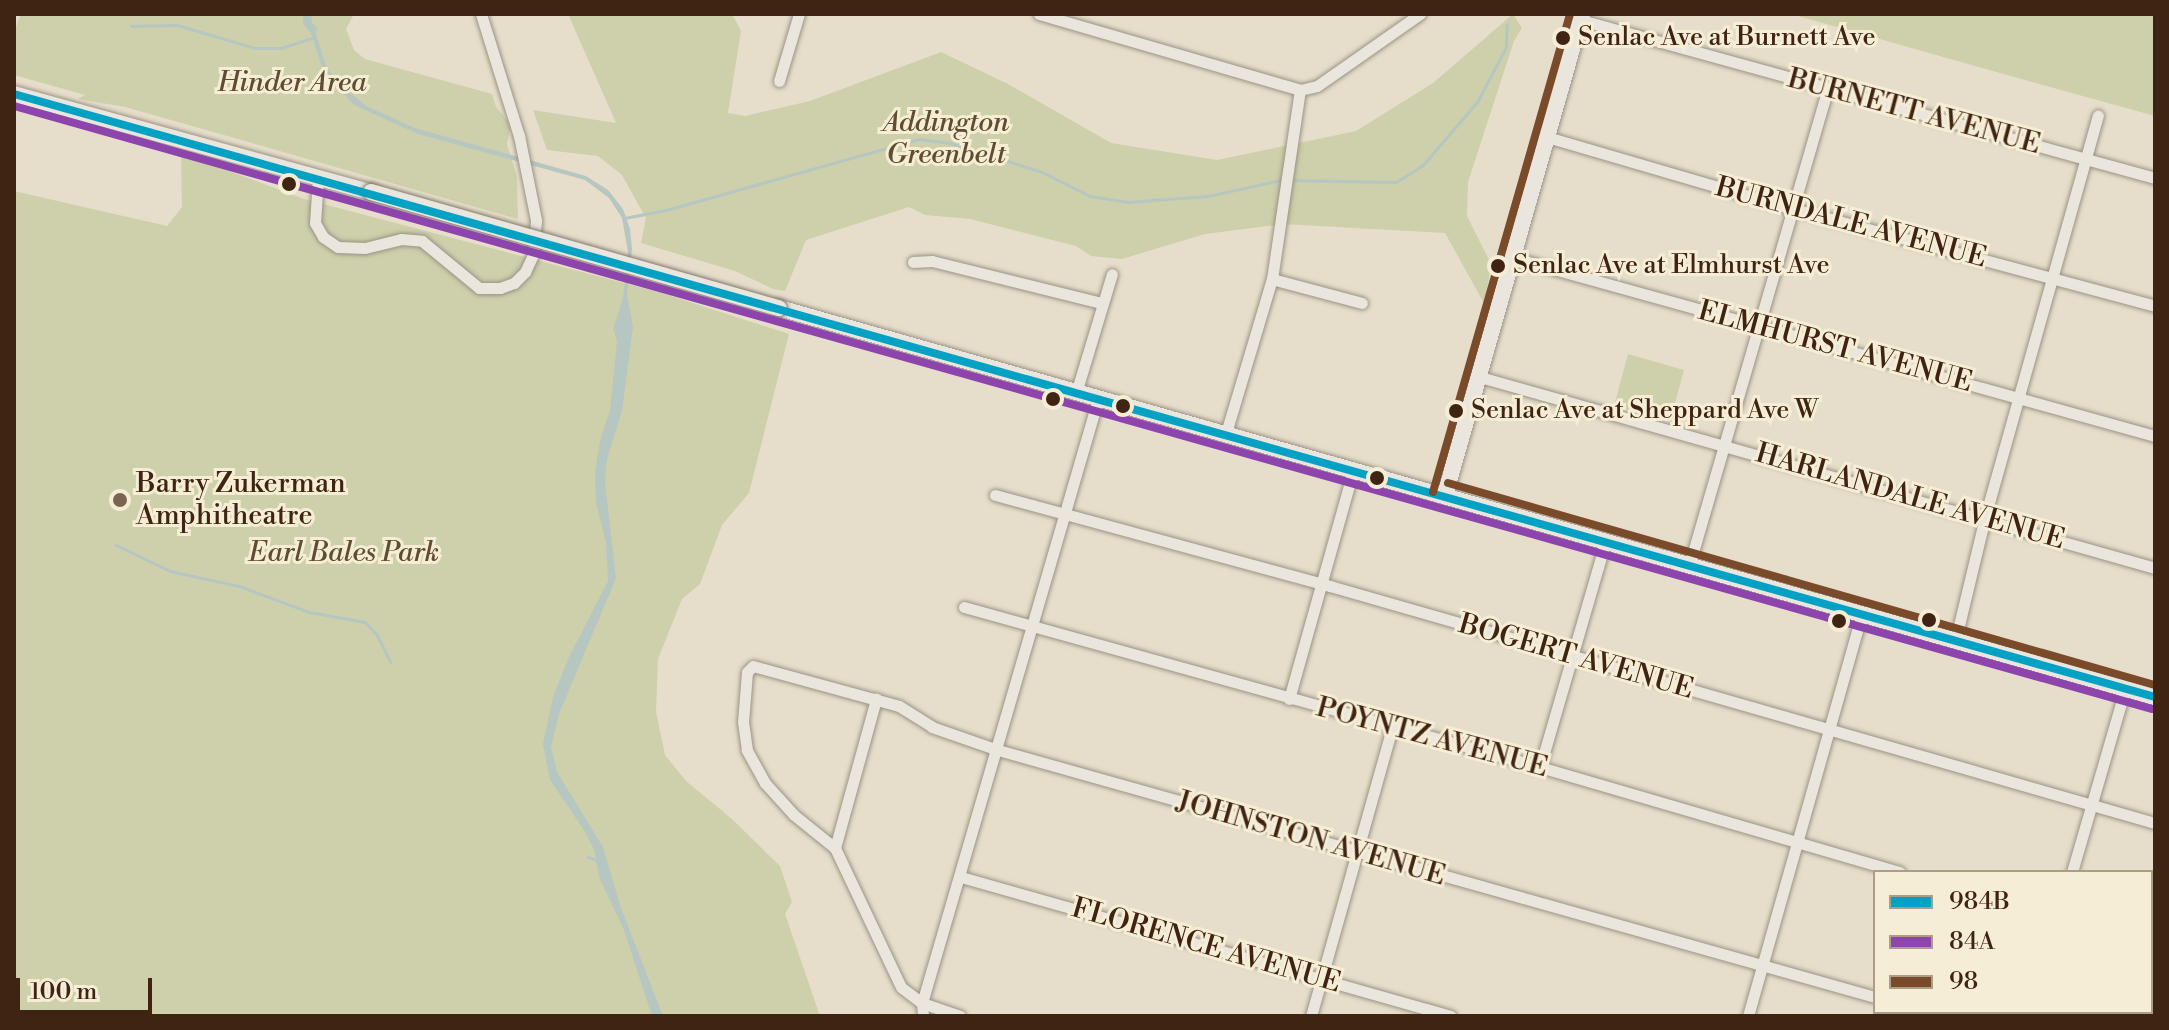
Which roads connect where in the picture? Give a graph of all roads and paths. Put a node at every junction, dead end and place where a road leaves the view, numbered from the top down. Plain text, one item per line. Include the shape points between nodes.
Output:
1 (481, 14) edge
2 (799, 14) edge
3 (1039, 14) edge
4 (1420, 14) edge
5 (1582, 17) edge
6 (779, 81) dead end
7 (1300, 90) junction
8 (1827, 90) junction
9 (14, 94) edge
10 (2098, 116) dead end
11 (1547, 137) junction
12 (2088, 158) junction
13 (318, 178) junction
14 (2155, 178) edge
15 (1790, 208) junction
16 (1514, 258) junction
17 (913, 262) dead end
18 (1112, 274) dead end
19 (2053, 277) junction
20 (1272, 279) junction
21 (1102, 303) junction
22 (1362, 303) dead end
23 (2155, 306) edge
24 (1757, 326) junction
25 (1480, 377) junction
26 (1076, 393) junction
27 (2018, 397) junction
28 (1098, 399) junction
29 (1226, 433) junction
30 (2155, 436) edge
31 (1726, 444) junction
32 (1353, 471) junction
33 (995, 495) dead end
34 (1445, 495) junction
35 (1064, 515) junction
36 (1985, 517) junction
37 (1605, 543) junction
38 (1689, 566) junction
39 (2155, 568) edge
40 (1321, 584) junction
41 (964, 607) dead end
42 (1861, 616) junction
43 (1034, 627) junction
44 (1955, 642) junction
45 (1574, 657) junction
46 (2125, 689) junction
47 (2155, 697) edge
48 (876, 699) junction
49 (1289, 699) junction
50 (1392, 727) junction
51 (1828, 729) junction
52 (998, 750) junction
53 (1540, 767) junction
54 (2091, 805) junction
55 (2155, 823) edge
56 (1796, 843) junction
57 (835, 848) junction
58 (1358, 853) junction
59 (1893, 870) edge
60 (2073, 870) edge
61 (961, 877) junction
62 (1762, 965) junction
63 (1322, 979) junction
64 (1873, 996) edge
65 (922, 1010) edge
66 (960, 1016) edge
67 (1311, 1016) edge
68 (1451, 1016) edge
69 (1748, 1016) edge

1 - 13 street via 520,140 536,220 533,255 514,283 489,290 470,284 422,241 338,247 315,223
2 - 6 street
3 - 7 street
4 - 7 street via 1317,86
5 - 8 street, BURNETT AVENUE
5 - 11 main road
7 - 20 street
8 - 12 street, BURNETT AVENUE
8 - 15 street
9 - 13 main road
10 - 12 street
11 - 15 street, BURNDALE AVENUE
11 - 16 main road
12 - 14 street, BURNETT AVENUE
12 - 19 street
13 - 26 main road, bridge
15 - 19 street, BURNDALE AVENUE
15 - 24 street
16 - 24 street, ELMHURST AVENUE
16 - 25 main road
17 - 21 street via 932,261
18 - 21 street
19 - 23 street, BURNDALE AVENUE
19 - 27 street
20 - 22 street
20 - 29 street
21 - 26 street
24 - 27 street, ELMHURST AVENUE
24 - 31 street
25 - 31 street, HARLANDALE AVENUE
25 - 34 main road
26 - 28 main road
27 - 30 street, ELMHURST AVENUE
27 - 36 street
28 - 29 main road
28 - 35 street
29 - 32 main road
31 - 36 street, HARLANDALE AVENUE
31 - 38 street
32 - 34 main road
32 - 40 street
33 - 35 street, BOGERT AVENUE
34 - 37 main road
35 - 40 street, BOGERT AVENUE
35 - 43 street
36 - 39 street, HARLANDALE AVENUE
36 - 44 street
37 - 38 main road
37 - 45 street
38 - 42 main road
40 - 45 street, BOGERT AVENUE
40 - 49 street
41 - 43 street, POYNTZ AVENUE
42 - 44 main road
42 - 51 street
43 - 49 street, POYNTZ AVENUE
43 - 52 street
44 - 46 main road
45 - 51 street, BOGERT AVENUE
45 - 53 street
46 - 47 main road
46 - 54 street
48 - 52 street, JOHNSTON AVENUE via 899,706 932,727
48 - 57 street
48 - 57 street, JOHNSTON AVENUE via 753,666 747,672 747,750 779,799
49 - 50 street, POYNTZ AVENUE
50 - 53 street, POYNTZ AVENUE
50 - 58 street
51 - 54 street, BOGERT AVENUE
51 - 56 street
52 - 58 street, JOHNSTON AVENUE
52 - 61 street
53 - 56 street, POYNTZ AVENUE
54 - 55 street, BOGERT AVENUE
54 - 60 street
56 - 59 street, POYNTZ AVENUE
56 - 62 street
57 - 65 street via 901,987
58 - 62 street, JOHNSTON AVENUE
58 - 63 street
61 - 63 street, FLORENCE AVENUE
61 - 65 street
62 - 64 street, JOHNSTON AVENUE
62 - 69 street
63 - 67 street
63 - 68 street, FLORENCE AVENUE
65 - 66 street

